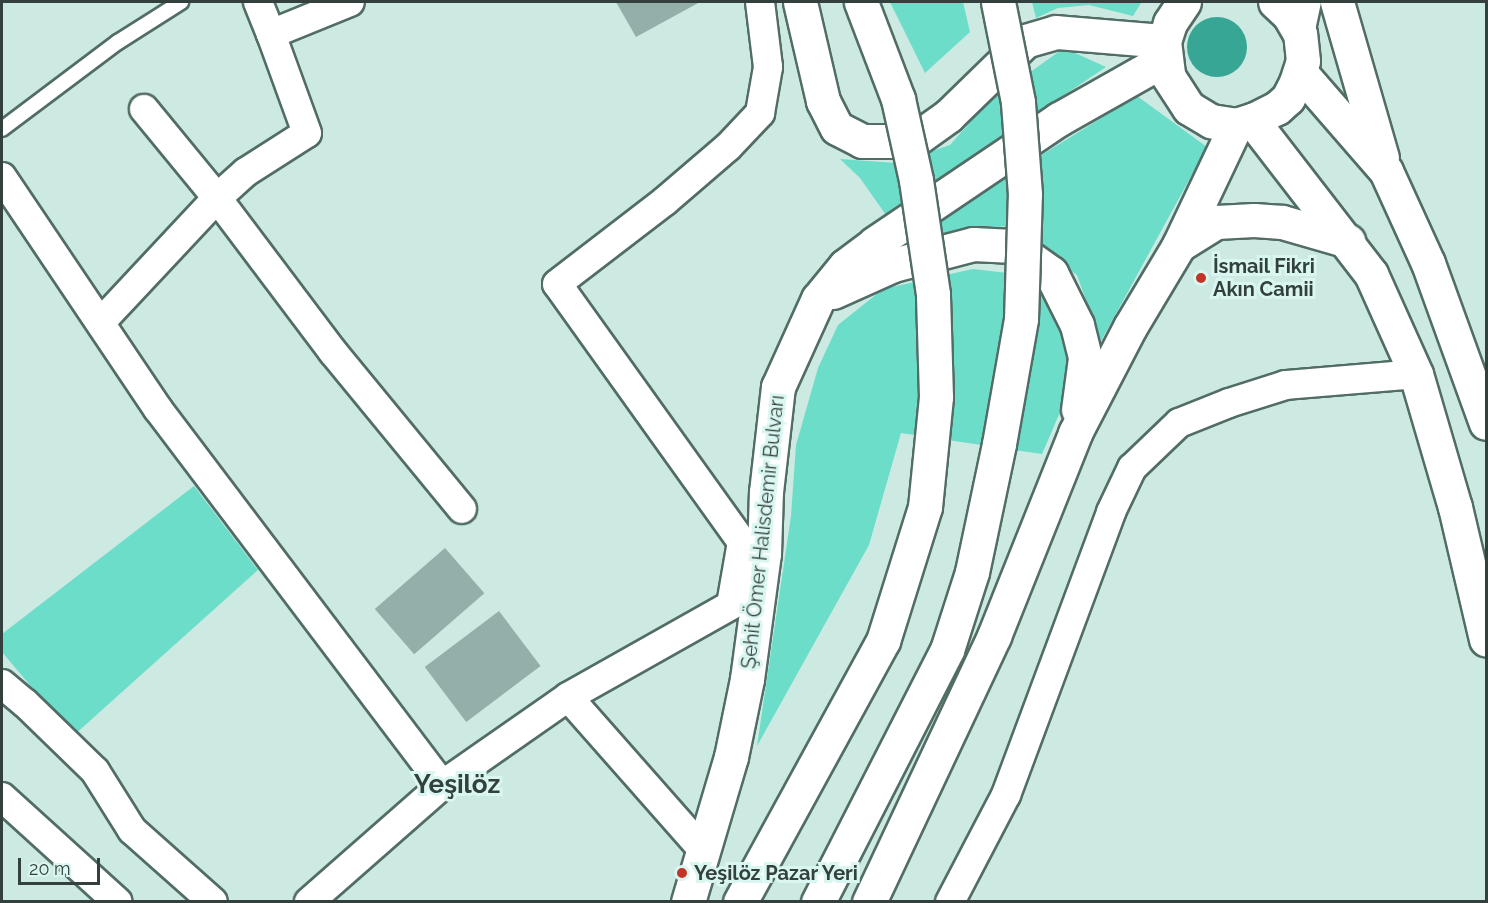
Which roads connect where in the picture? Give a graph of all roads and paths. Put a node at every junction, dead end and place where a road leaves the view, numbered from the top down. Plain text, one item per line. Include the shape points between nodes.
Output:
1 (181, 2) edge
2 (258, 2) edge
3 (350, 2) edge
4 (760, 2) edge
5 (800, 2) edge
6 (861, 2) edge
7 (998, 2) edge
8 (1184, 2) edge
9 (1275, 2) edge
10 (1307, 2) edge
11 (1337, 2) edge
12 (272, 34) junction
13 (1300, 34) junction
14 (1165, 50) junction
15 (1300, 72) junction
16 (144, 108) dead end
17 (1244, 123) junction
18 (2, 129) edge
19 (1386, 171) junction
20 (2, 177) edge
21 (217, 198) junction
22 (1348, 242) junction
23 (1179, 245) junction
24 (818, 299) junction
25 (101, 322) junction
26 (1416, 374) junction
27 (1486, 423) edge
28 (1075, 433) junction
29 (462, 509) dead end
30 (1486, 639) edge
31 (2, 684) edge
32 (568, 697) junction
33 (442, 785) junction
34 (2, 797) edge
35 (703, 850) junction
36 (118, 902) edge
37 (213, 902) edge
38 (309, 902) edge
39 (688, 902) edge
40 (740, 902) edge
41 (818, 902) edge
42 (869, 902) edge
43 (950, 902) edge

1 - 18 lane via 118,42
2 - 12 street
3 - 12 street
4 - 32 street via 768,67 760,113 728,147 665,201 556,284 742,542 731,605
5 - 14 main road via 823,101 837,128 862,141 913,141 948,116 1025,41 1056,32
6 - 40 main road, bridge via 898,99 916,180 933,294 936,397 925,507 883,641
7 - 41 main road, bridge via 1018,102 1025,194 1021,319 999,444 972,572 947,650
8 - 14 main road via 1170,23
9 - 13 main road via 1289,15
10 - 13 street
11 - 19 main road
12 - 21 street via 307,133 246,172
13 - 15 main road
14 - 17 main road via 1168,76 1189,108 1211,121
14 - 24 main road, Şehit Ömer Halisdemir Bulvarı via 875,243 845,266
15 - 17 main road via 1288,98
15 - 19 main road
16 - 21 street
17 - 22 main road
17 - 23 main road
19 - 27 main road via 1428,262
20 - 25 street
21 - 25 street
21 - 29 street via 333,352
22 - 23 main road via 1282,222 1254,220 1216,222
22 - 26 main road via 1371,274
23 - 28 main road via 1130,327
24 - 28 main road via 892,265 973,244 1013,246 1051,273 1077,325 1085,358
24 - 35 main road, Şehit Ömer Halisdemir Bulvarı via 778,387 747,679 731,756
25 - 33 street via 158,409
26 - 30 main road via 1455,507
26 - 43 street via 1286,386 1229,403 1179,423 1132,468 1111,513 1006,795
28 - 42 main road via 994,636
31 - 37 street via 95,771 132,830
32 - 33 street
32 - 35 street
33 - 38 street
34 - 36 street
35 - 39 main road, Şehit Ömer Halisdemir Bulvarı

